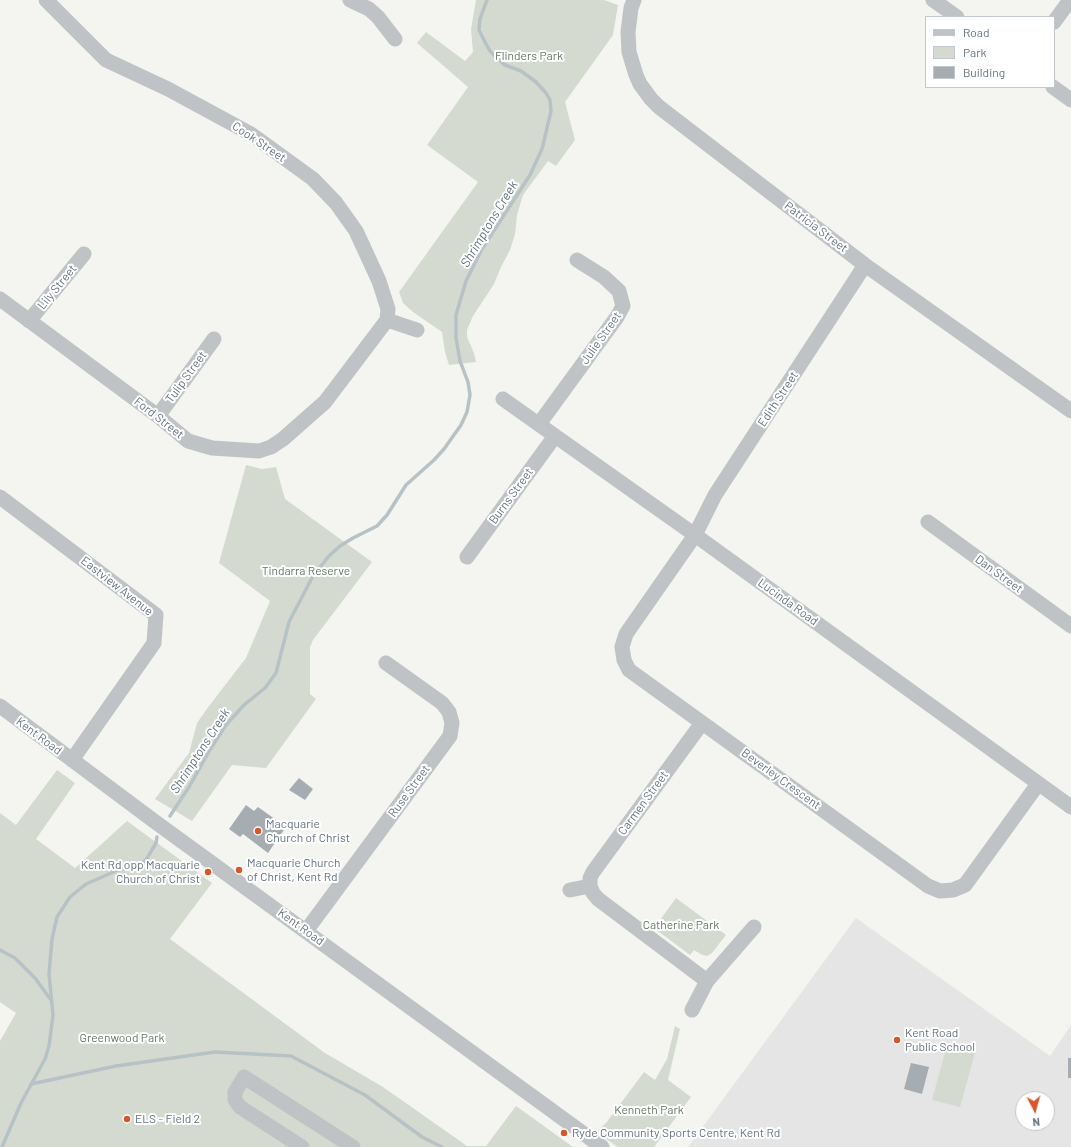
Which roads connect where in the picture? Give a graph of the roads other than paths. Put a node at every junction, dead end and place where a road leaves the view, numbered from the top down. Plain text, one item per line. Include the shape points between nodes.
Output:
1 (46, 0) edge
2 (350, 0) edge
3 (634, 0) edge
4 (933, 0) edge
5 (1070, 0) edge
6 (371, 5) edge
7 (956, 16) edge
8 (1055, 21) edge
9 (395, 39) dead end
10 (1055, 88) edge
11 (1071, 100) edge
12 (84, 254) dead end
13 (577, 260) dead end
14 (865, 265) junction
15 (0, 299) edge
16 (387, 320) junction
17 (30, 321) junction
18 (417, 330) dead end
19 (214, 339) dead end
20 (503, 399) dead end
21 (1071, 411) edge
22 (158, 416) junction
23 (539, 424) junction
24 (555, 436) junction
25 (0, 497) edge
26 (928, 522) dead end
27 (695, 535) junction
28 (466, 557) dead end
29 (1071, 626) edge
30 (386, 663) dead end
31 (0, 706) edge
32 (702, 723) junction
33 (72, 760) junction
34 (1038, 784) junction
35 (1071, 807) edge
36 (590, 886) junction
37 (570, 890) dead end
38 (754, 927) dead end
39 (306, 931) junction
40 (707, 981) junction
41 (692, 1010) dead end
42 (302, 1147) edge
43 (353, 1147) edge
44 (602, 1147) edge

1 - 16 street, Cook Street via 106,60 168,89 252,134 313,179 336,203 356,231 379,281 388,309
2 - 6 street
3 - 14 street, Patricia Street via 628,32 629,52 636,75 651,99
4 - 7 street
5 - 8 street
6 - 9 street
10 - 11 street
12 - 17 street, Lily Street
13 - 23 street, Julie Street via 619,291 623,306 618,317
14 - 21 street, Patricia Street
14 - 27 street, Edith Street via 715,495
15 - 17 street, Ford Street
16 - 18 street
16 - 22 street, Ford Street via 325,402 271,447 259,451 212,448 188,441
17 - 22 street, Ford Street
19 - 22 street, Tulip Street
20 - 23 street, Lucinda Road
23 - 24 street, Lucinda Road
24 - 27 street, Lucinda Road
24 - 28 street, Burns Street
25 - 33 street, Eastview Avenue via 156,614 154,643
26 - 29 street, Dan Street
27 - 32 street, Beverley Crescent via 626,634 622,647 629,670
27 - 34 street, Lucinda Road
30 - 39 street, Ruse Street via 442,703 449,712 452,723 450,736
31 - 33 street, Kent Road
32 - 34 street, Beverley Crescent via 928,886 940,891 953,890 965,885
32 - 36 street, Carmen Street via 593,872
33 - 39 street, Kent Road
34 - 35 street, Lucinda Road
36 - 37 street
36 - 40 street via 598,899
38 - 40 street
39 - 44 street, Kent Road
40 - 41 street
42 - 43 street via 240,1107 235,1100 235,1092 244,1077

